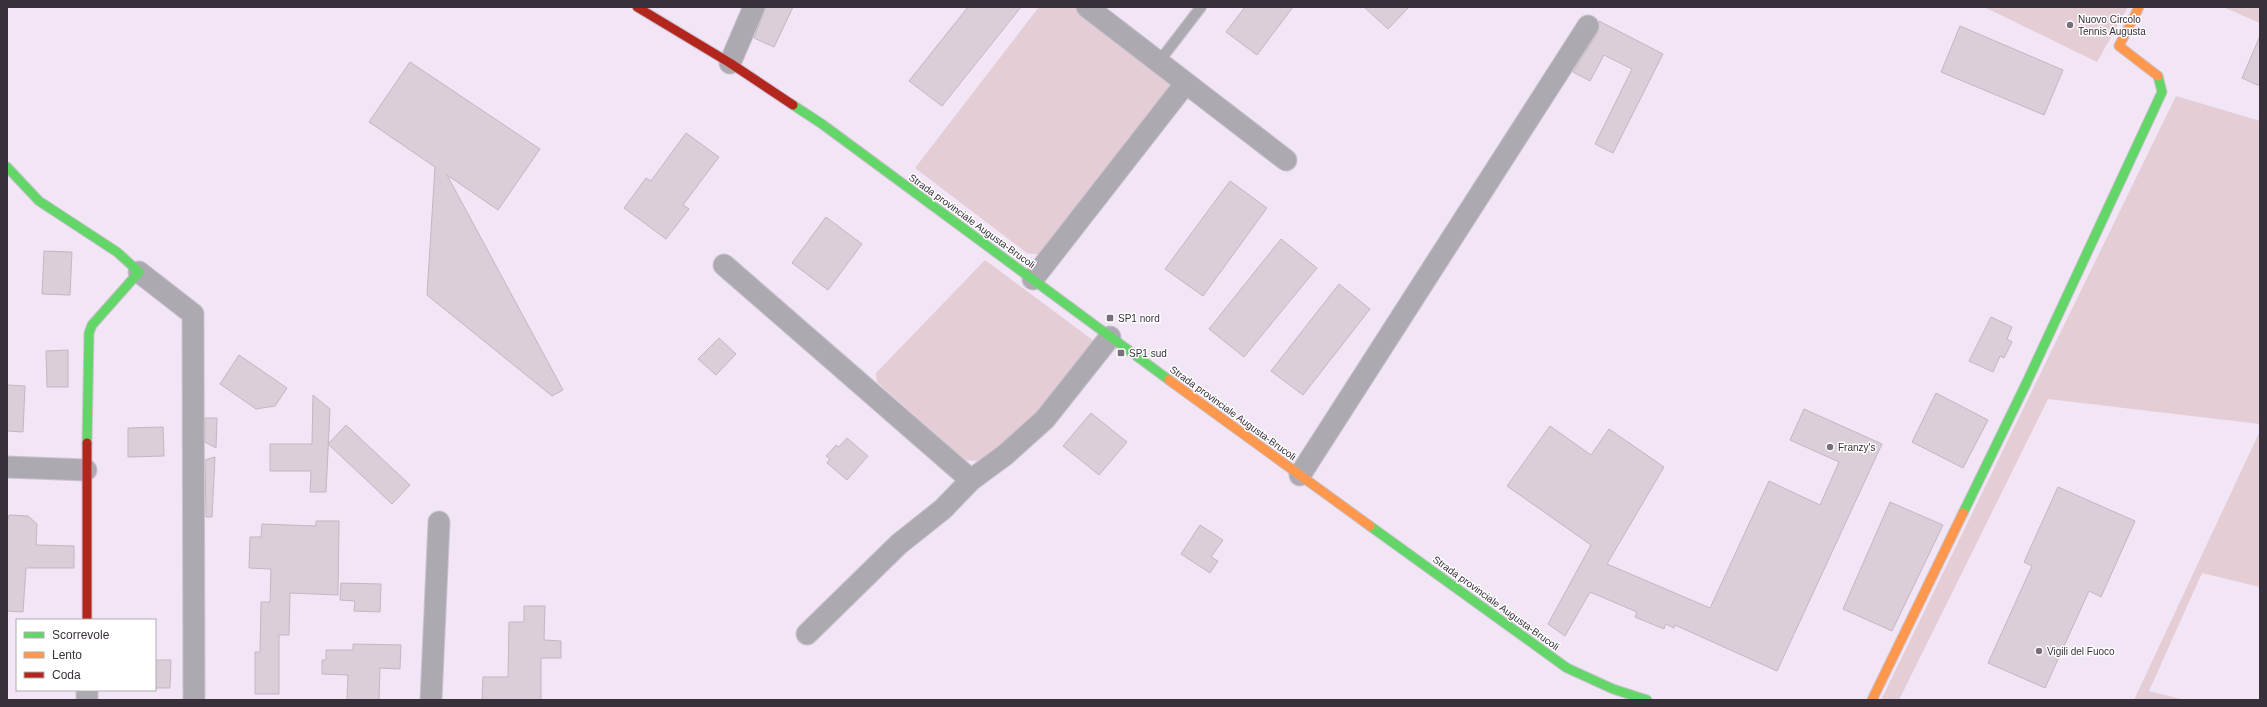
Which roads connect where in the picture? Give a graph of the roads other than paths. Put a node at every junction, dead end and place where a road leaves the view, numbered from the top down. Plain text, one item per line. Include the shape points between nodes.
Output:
1 (637, 7) edge
2 (754, 7) edge
3 (1087, 7) edge
4 (1201, 7) edge
5 (2139, 7) edge
6 (1588, 26) dead end
7 (730, 63) junction
8 (1158, 63) junction
9 (1185, 84) junction
10 (1286, 160) dead end
11 (7, 167) edge
12 (724, 265) dead end
13 (139, 272) junction
14 (1033, 279) junction
15 (1110, 336) junction
16 (7, 467) edge
17 (86, 470) junction
18 (1300, 475) junction
19 (971, 480) junction
20 (439, 522) dead end
21 (87, 619) edge
22 (807, 634) dead end
23 (194, 700) edge
24 (430, 700) edge
25 (1646, 700) edge
26 (1872, 700) edge

1 - 7 street, Strada provinciale Augusta-Brucoli
2 - 7 street
3 - 8 street
4 - 8 lane
5 - 26 street via 2119,46 2159,77 2162,92 2024,386
6 - 18 street
7 - 14 street, Strada provinciale Augusta-Brucoli via 822,124
8 - 9 street
9 - 10 street
9 - 14 street
11 - 13 street via 39,202 117,252
12 - 19 street
13 - 17 street via 92,325 89,333
13 - 23 street via 193,314
14 - 15 street, Strada provinciale Augusta-Brucoli
15 - 18 street, Strada provinciale Augusta-Brucoli
15 - 19 street via 1045,419 1005,456
16 - 17 street
17 - 21 street
18 - 25 street, Strada provinciale Augusta-Brucoli via 1567,668 1613,689
19 - 22 street via 943,509 899,544
20 - 24 street

